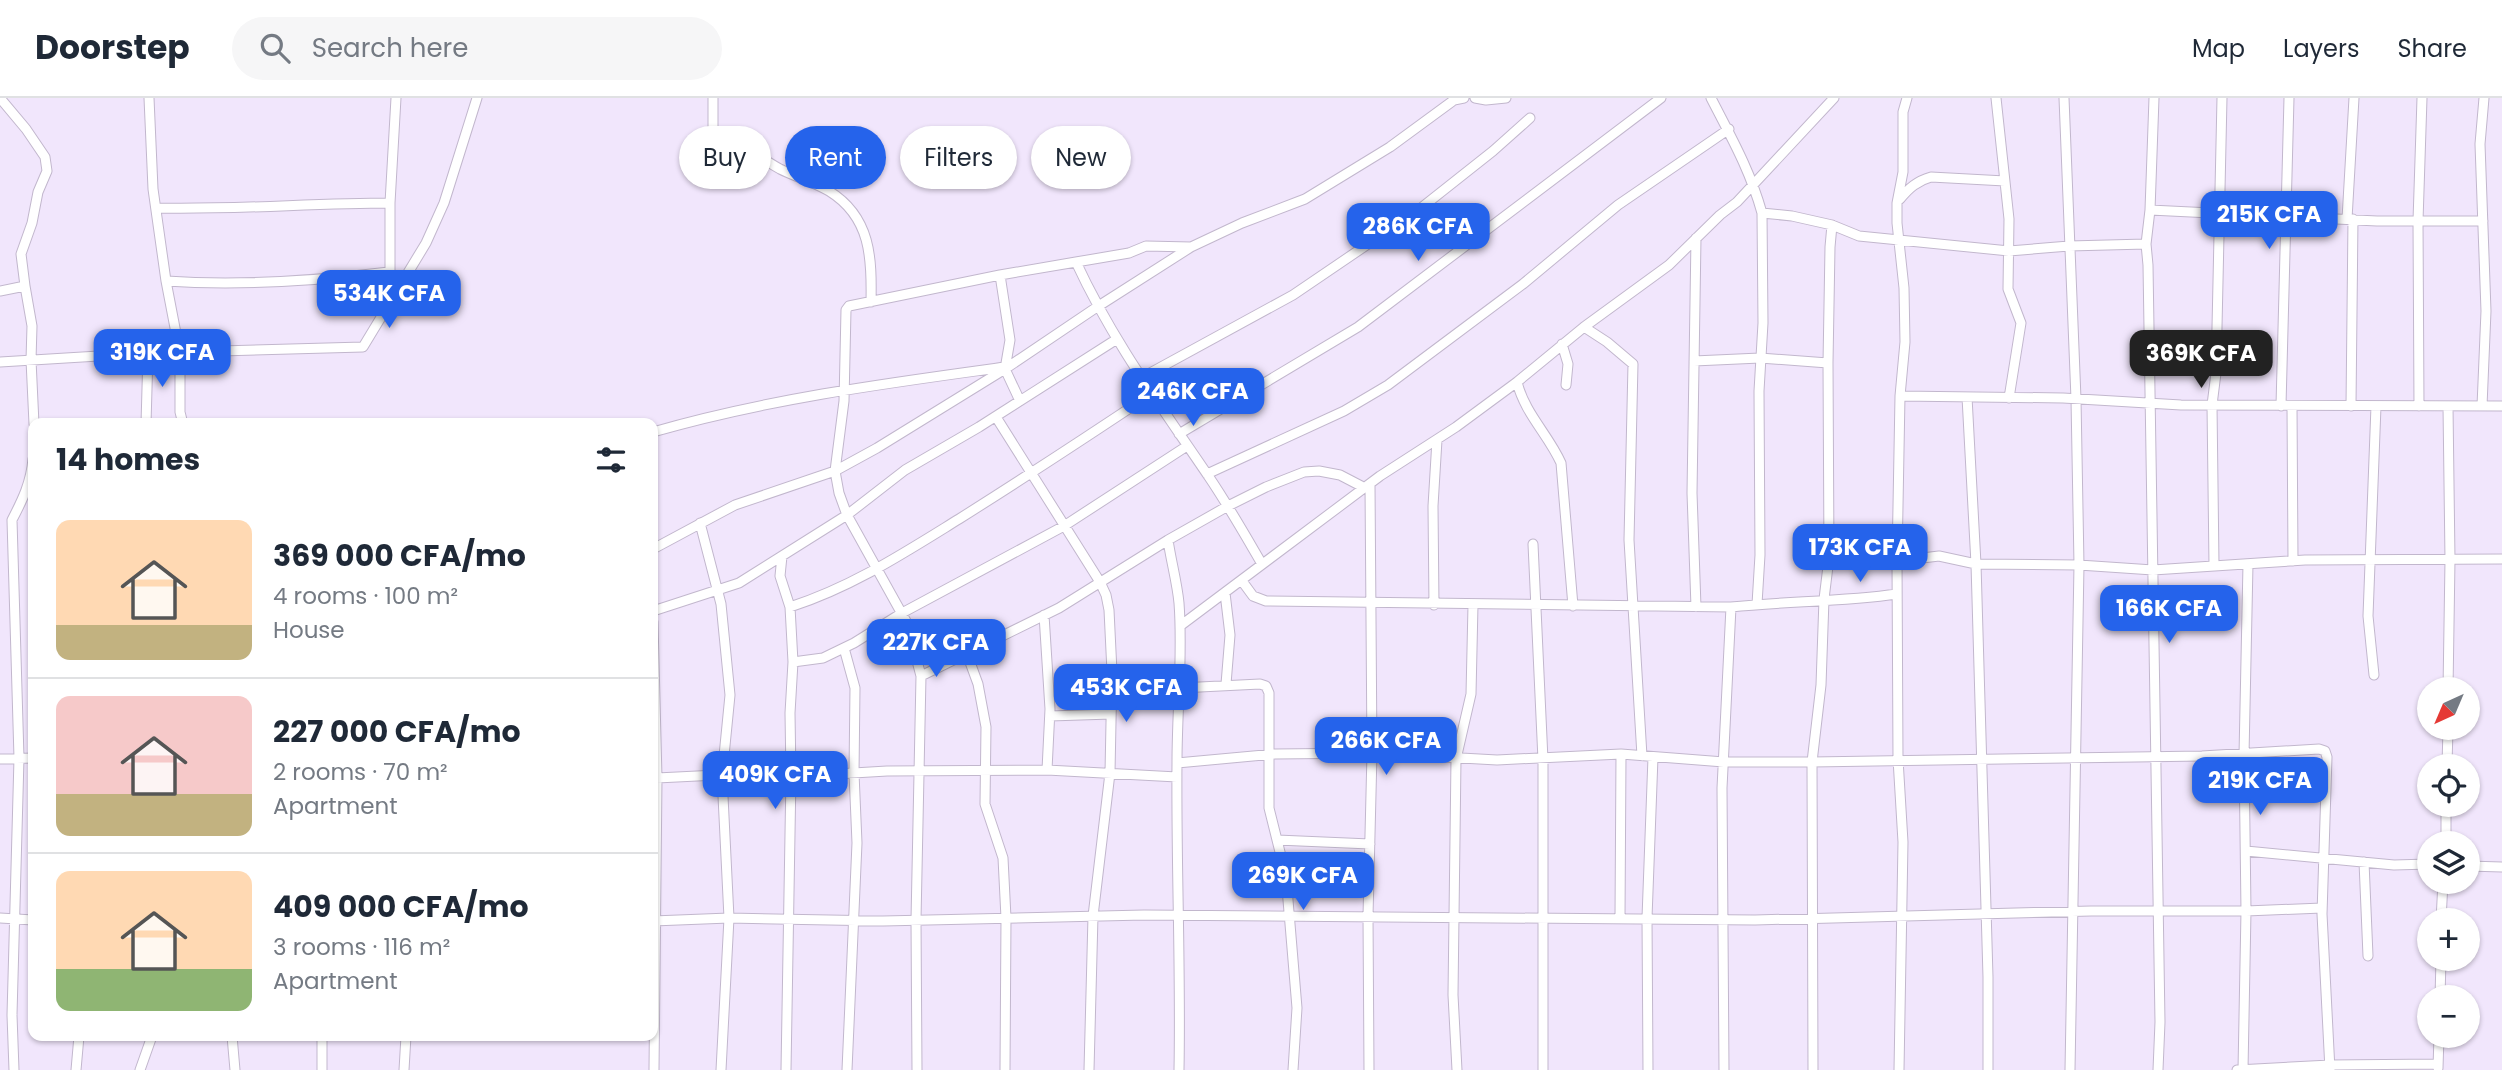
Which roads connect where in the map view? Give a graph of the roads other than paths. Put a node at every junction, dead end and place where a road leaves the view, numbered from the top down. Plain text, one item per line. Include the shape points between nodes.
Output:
1 (0, 98) edge
2 (149, 98) edge
3 (396, 98) edge
4 (489, 98) edge
5 (713, 98) edge
6 (1464, 98) edge
7 (1475, 98) edge
8 (1506, 98) edge
9 (1661, 98) edge
10 (1711, 98) edge
11 (1834, 98) edge
12 (1907, 98) edge
13 (1996, 98) edge
14 (2064, 98) edge
15 (2222, 98) edge
16 (2289, 98) edge
17 (2354, 98) edge
18 (2422, 98) edge
19 (2484, 98) edge
20 (2152, 99) edge
21 (476, 100) edge
22 (1530, 118) dead end
23 (1729, 129) junction
24 (2005, 181) junction
25 (1754, 185) junction
26 (390, 203) junction
27 (1898, 203) junction
28 (156, 208) junction
29 (2150, 210) junction
30 (2220, 212) junction
31 (1762, 213) junction
32 (2284, 215) junction
33 (2350, 219) junction
34 (2417, 221) junction
35 (2483, 221) junction
36 (1832, 225) junction
37 (1696, 238) junction
38 (1898, 241) junction
39 (2146, 244) junction
40 (2069, 246) junction
41 (1191, 247) junction
42 (2009, 251) junction
43 (1076, 262) junction
44 (390, 272) junction
45 (1000, 275) junction
46 (166, 281) junction
47 (25, 286) junction
48 (0, 290) edge
49 (390, 298) junction
50 (871, 302) junction
51 (1097, 307) junction
52 (1584, 327) junction
53 (1117, 339) junction
54 (1562, 344) junction
55 (148, 354) junction
56 (180, 354) junction
57 (1760, 358) junction
58 (31, 360) junction
59 (1694, 361) junction
60 (0, 362) edge
61 (1828, 363) junction
62 (1005, 368) junction
63 (1141, 378) junction
64 (1517, 382) junction
65 (1566, 385) dead end
66 (844, 391) junction
67 (1151, 394) junction
68 (1900, 396) junction
69 (1967, 397) junction
70 (2009, 398) junction
71 (2076, 398) junction
72 (1020, 401) junction
73 (2150, 403) junction
74 (2212, 405) junction
75 (2281, 406) junction
76 (2292, 406) junction
77 (2351, 406) junction
78 (2375, 406) junction
79 (2419, 406) junction
80 (2448, 406) junction
81 (2482, 406) junction
82 (2502, 406) edge
83 (996, 417) junction
84 (34, 418) edge
85 (146, 418) edge
86 (182, 418) edge
87 (658, 430) edge
88 (1179, 434) junction
89 (1437, 440) junction
90 (1187, 446) junction
91 (835, 471) junction
92 (1031, 474) junction
93 (1207, 474) junction
94 (1367, 486) junction
95 (28, 495) edge
96 (1228, 506) junction
97 (846, 515) junction
98 (699, 523) junction
99 (1064, 526) junction
100 (1168, 540) junction
101 (1532, 544) dead end
102 (658, 546) edge
103 (782, 556) junction
104 (2502, 559) edge
105 (2372, 560) junction
106 (2450, 560) junction
107 (1897, 561) junction
108 (2293, 561) junction
109 (1262, 564) junction
110 (1976, 564) junction
111 (2248, 564) junction
112 (2079, 565) junction
113 (2214, 565) junction
114 (878, 570) junction
115 (2153, 570) junction
116 (1242, 581) junction
117 (1100, 583) junction
118 (719, 590) junction
119 (1225, 593) junction
120 (1897, 594) junction
121 (1824, 600) junction
122 (1371, 604) junction
123 (1434, 604) junction
124 (1757, 604) junction
125 (1474, 605) junction
126 (1534, 605) junction
127 (1573, 606) junction
128 (1633, 606) junction
129 (790, 607) junction
130 (1696, 607) junction
131 (1731, 607) junction
132 (658, 609) edge
133 (902, 613) junction
134 (1044, 615) junction
135 (1180, 626) junction
136 (844, 648) junction
137 (967, 654) junction
138 (793, 662) junction
139 (2374, 675) dead end
140 (921, 676) junction
141 (2448, 677) edge
142 (1226, 684) junction
143 (1180, 688) junction
144 (1111, 715) junction
145 (1050, 716) junction
146 (1372, 753) junction
147 (1621, 754) junction
148 (1269, 755) junction
149 (2244, 755) junction
150 (1642, 756) junction
151 (2075, 756) junction
152 (1653, 757) junction
153 (2154, 757) junction
154 (0, 758) edge
155 (19, 758) junction
156 (28, 758) edge
157 (1456, 759) junction
158 (1898, 759) junction
159 (1544, 760) junction
160 (1980, 760) junction
161 (1724, 762) junction
162 (1812, 762) junction
163 (1177, 763) junction
164 (1047, 770) junction
165 (919, 771) junction
166 (985, 771) junction
167 (854, 773) junction
168 (1110, 773) junction
169 (791, 775) junction
170 (722, 776) junction
171 (1177, 777) junction
172 (658, 778) edge
173 (1278, 839) junction
174 (1370, 844) junction
175 (2246, 851) junction
176 (2323, 856) junction
177 (2364, 862) junction
178 (2417, 864) edge
179 (2480, 866) edge
180 (2502, 867) edge
181 (2322, 908) junction
182 (2073, 911) junction
183 (2246, 911) junction
184 (2157, 912) junction
185 (1985, 914) junction
186 (1180, 915) junction
187 (1093, 916) junction
188 (1288, 916) junction
189 (1368, 916) junction
190 (1454, 917) junction
191 (1901, 917) junction
192 (0, 918) edge
193 (729, 918) junction
194 (1006, 918) junction
195 (1542, 918) junction
196 (1620, 918) junction
197 (1647, 918) junction
198 (1812, 918) junction
199 (15, 919) junction
200 (1724, 919) junction
201 (28, 920) edge
202 (788, 920) junction
203 (916, 920) junction
204 (658, 921) edge
205 (854, 922) junction
206 (2368, 956) dead end
207 (79, 1041) edge
208 (150, 1041) edge
209 (232, 1041) edge
210 (322, 1041) edge
211 (406, 1041) edge
212 (654, 1041) edge
213 (2439, 1048) edge
214 (2438, 1067) edge
215 (2330, 1068) edge
216 (14, 1070) edge
217 (76, 1070) edge
218 (140, 1070) edge
219 (235, 1070) edge
220 (322, 1070) edge
221 (404, 1070) edge
222 (654, 1070) edge
223 (721, 1070) edge
224 (786, 1070) edge
225 (847, 1070) edge
226 (917, 1070) edge
227 (1004, 1070) edge
228 (1089, 1070) edge
229 (1179, 1070) edge
230 (1293, 1070) edge
231 (1369, 1070) edge
232 (1457, 1070) edge
233 (1543, 1070) edge
234 (1648, 1070) edge
235 (1723, 1070) edge
236 (1732, 1070) edge
237 (1813, 1070) edge
238 (1899, 1070) edge
239 (1988, 1070) edge
240 (2070, 1070) edge
241 (2158, 1070) edge
242 (2237, 1070) edge
243 (2243, 1070) edge

1 - 47 street via 26,129 44,157 47,171 21,254
2 - 28 street
3 - 26 street
4 - 21 street
5 - 50 street via 716,140 755,153 830,192 851,211 864,231 872,260
6 - 41 street via 1454,100 1390,147 1305,199
7 - 8 street
9 - 88 street via 1358,327
10 - 23 street
11 - 25 street
12 - 27 street
13 - 24 street
14 - 40 street
15 - 30 street
16 - 32 street
17 - 33 street
18 - 34 street
19 - 35 street via 2480,144
20 - 29 street
21 - 49 street via 444,203 426,243
22 - 63 street via 1421,208 1293,295
23 - 25 street
23 - 93 street via 1618,205 1523,284 1388,385 1344,411
24 - 27 street via 1931,177 1907,190
24 - 42 street
25 - 31 street
25 - 37 street
26 - 28 street
26 - 44 street
27 - 38 street
28 - 46 street
29 - 30 street
29 - 39 street
30 - 32 street
30 - 74 street
31 - 36 street
31 - 57 street
32 - 33 street
32 - 75 street
33 - 34 street
33 - 77 street
34 - 35 street
34 - 79 street
35 - 81 street
36 - 38 street via 1859,236
36 - 61 street
37 - 52 street via 1669,265
37 - 59 street
38 - 42 street
38 - 68 street via 1905,342
39 - 40 street
39 - 73 street
40 - 42 street
40 - 71 street
41 - 43 street via 1146,246
41 - 51 street
42 - 70 street via 2008,289 2021,323
43 - 45 street
43 - 51 street
44 - 46 street via 313,281
44 - 49 street
45 - 50 street
45 - 62 street via 1010,340
46 - 56 street
47 - 48 street
47 - 58 street via 32,326
49 - 56 street via 363,347
50 - 66 street via 846,310
51 - 53 street
51 - 62 street
52 - 54 street
52 - 128 street via 1633,364 1629,540
53 - 63 street
53 - 72 street
54 - 64 street
54 - 65 street via 1568,364
55 - 56 street
55 - 58 street
55 - 85 street
56 - 86 street
57 - 59 street
57 - 61 street
57 - 124 street
58 - 60 street
58 - 84 street
59 - 130 street
61 - 121 street via 1829,558
62 - 66 street
62 - 72 street
62 - 91 street
63 - 67 street
64 - 89 street
64 - 127 street via 1522,401 1561,463
66 - 87 street
66 - 91 street
67 - 88 street
67 - 92 street
68 - 69 street
68 - 107 street
69 - 70 street
69 - 110 street
70 - 71 street
71 - 73 street
71 - 112 street
72 - 83 street
73 - 74 street
73 - 115 street
74 - 75 street
74 - 113 street
75 - 76 street
76 - 77 street
76 - 108 street
77 - 78 street
78 - 79 street
78 - 105 street
79 - 80 street
80 - 81 street
80 - 106 street
81 - 82 street
83 - 92 street
83 - 97 street via 905,470
88 - 90 street
89 - 94 street
89 - 123 street
90 - 93 street
90 - 99 street
91 - 97 street
91 - 98 street via 768,492
92 - 99 street
92 - 114 street
93 - 96 street
94 - 96 street via 1340,475 1304,471
94 - 109 street
94 - 122 street
95 - 155 street via 12,520
96 - 100 street
96 - 109 street
97 - 103 street
97 - 114 street
98 - 102 street
98 - 118 street
99 - 117 street
99 - 133 street
100 - 117 street
100 - 135 street
101 - 126 street
103 - 118 street
103 - 129 street via 780,576
104 - 106 street
105 - 106 street
105 - 108 street
105 - 139 street via 2368,616
106 - 141 street
107 - 110 street via 1939,556
107 - 120 street
108 - 111 street
109 - 116 street
110 - 112 street
110 - 160 street
111 - 113 street
111 - 149 street
112 - 115 street
112 - 151 street
113 - 115 street
114 - 129 street
114 - 133 street
115 - 153 street
116 - 119 street
116 - 122 street via 1253,596 1266,601
117 - 134 street
117 - 144 street via 1109,610
118 - 132 street
118 - 170 street via 730,695
119 - 135 street
119 - 142 street via 1230,635
120 - 121 street
120 - 158 street
121 - 124 street
121 - 162 street
122 - 123 street
122 - 146 street
123 - 125 street
124 - 131 street
125 - 126 street
125 - 157 street via 1471,694
126 - 127 street
126 - 159 street
127 - 128 street
128 - 130 street
128 - 150 street
129 - 138 street
130 - 131 street
131 - 161 street
133 - 136 street
133 - 140 street
134 - 137 street
134 - 145 street
135 - 143 street
136 - 138 street via 823,658
136 - 167 street via 855,688
137 - 140 street
137 - 166 street via 986,727
138 - 169 street
140 - 165 street
142 - 143 street
142 - 148 street via 1266,686
143 - 163 street
144 - 145 street
144 - 168 street
145 - 164 street
146 - 148 street
146 - 157 street
146 - 174 street
147 - 150 street
147 - 159 street
147 - 196 street
148 - 163 street
148 - 173 street via 1269,808
149 - 153 street
149 - 175 street
149 - 176 street via 2325,751
150 - 152 street
151 - 153 street
151 - 160 street
151 - 182 street
152 - 161 street
152 - 197 street
153 - 184 street
154 - 155 street
155 - 156 street
155 - 199 street
157 - 159 street
157 - 190 street
158 - 160 street
158 - 162 street
158 - 191 street
159 - 195 street
160 - 185 street
161 - 162 street
161 - 200 street
162 - 198 street
163 - 171 street
164 - 166 street
164 - 168 street
165 - 166 street
165 - 167 street
165 - 203 street
166 - 194 street via 985,804 1003,858
167 - 169 street
167 - 205 street
168 - 171 street
168 - 187 street
169 - 170 street
169 - 202 street
170 - 172 street
170 - 193 street
171 - 186 street
173 - 174 street
173 - 188 street
174 - 189 street
175 - 176 street
175 - 183 street
176 - 177 street
176 - 181 street
177 - 178 street
177 - 206 street
179 - 180 street
181 - 183 street
181 - 215 street
182 - 184 street
182 - 185 street
182 - 240 street
183 - 184 street
183 - 243 street
184 - 241 street
185 - 191 street
185 - 239 street
186 - 187 street
186 - 188 street
186 - 229 street
187 - 194 street
187 - 228 street
188 - 189 street
188 - 230 street via 1297,1008
189 - 190 street
189 - 231 street
190 - 195 street
190 - 232 street
191 - 198 street
191 - 238 street
192 - 199 street
193 - 202 street
193 - 204 street
193 - 223 street
194 - 203 street
194 - 227 street
195 - 196 street
195 - 233 street
196 - 197 street
197 - 200 street
197 - 234 street
198 - 200 street
198 - 237 street
199 - 201 street
199 - 216 street
200 - 235 street
202 - 205 street
202 - 224 street
203 - 205 street
203 - 226 street
205 - 225 street
207 - 217 street
208 - 218 street
209 - 219 street
210 - 220 street
211 - 221 street
212 - 222 street
213 - 214 street
214 - 215 street
215 - 243 street
235 - 236 street
242 - 243 street

